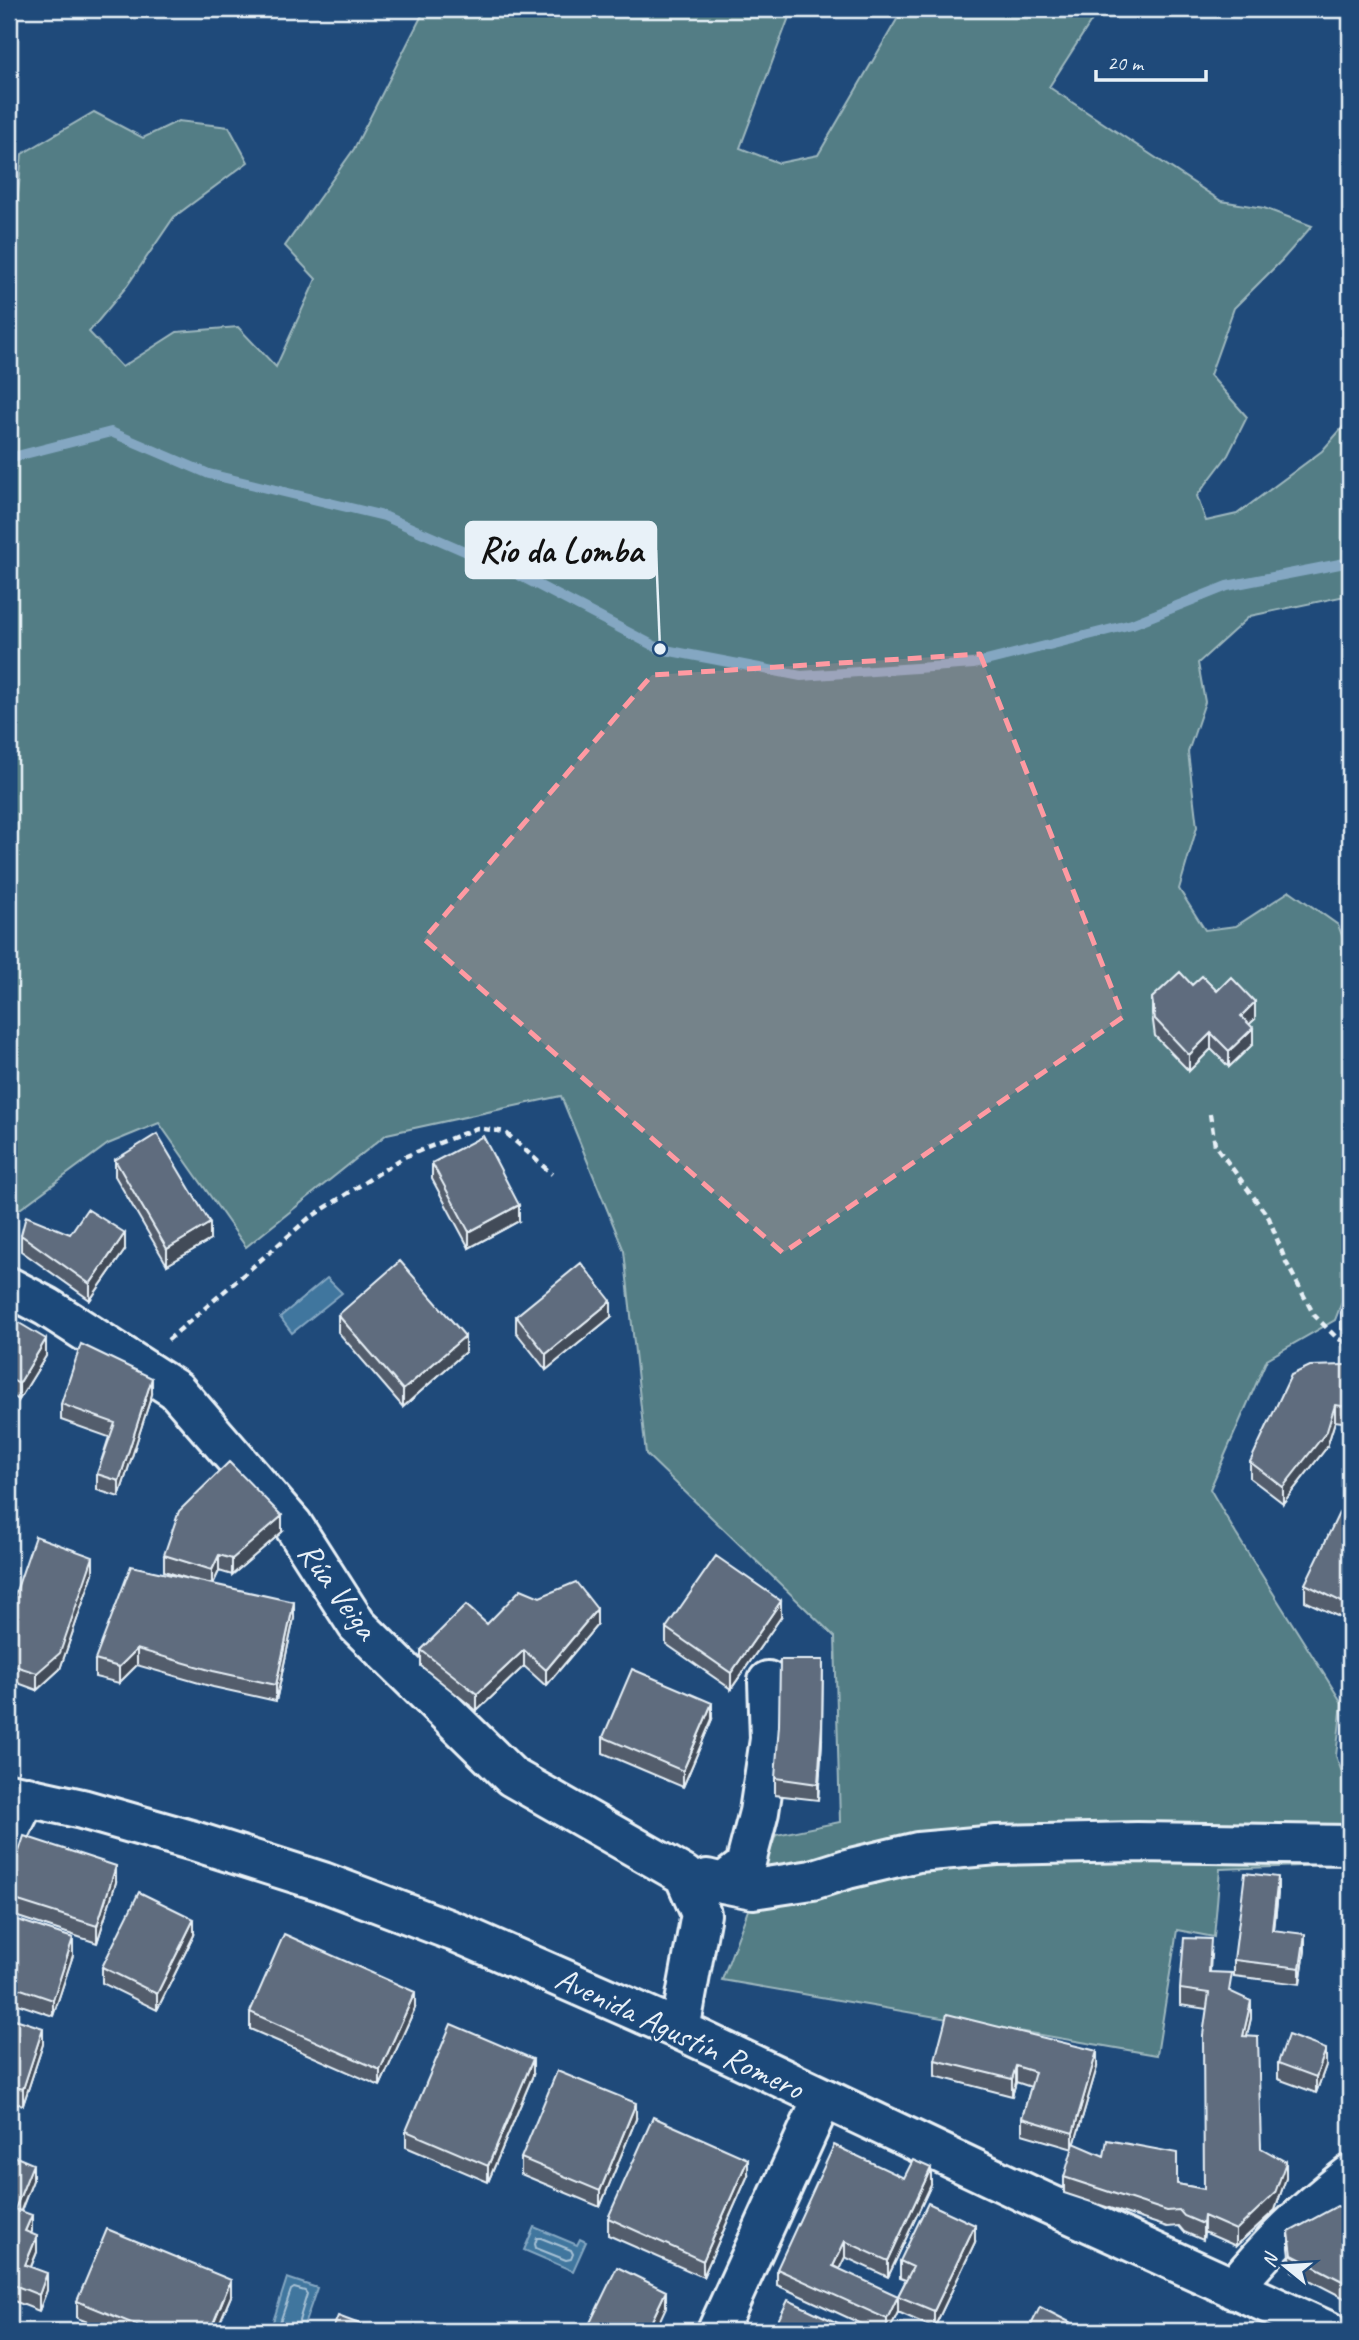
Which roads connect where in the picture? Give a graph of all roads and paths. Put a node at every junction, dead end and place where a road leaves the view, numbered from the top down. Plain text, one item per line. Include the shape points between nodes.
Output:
1 (1210, 1114) dead end
2 (552, 1174) dead end
3 (9, 1287) edge
4 (1350, 1345) edge
5 (138, 1366) junction
6 (768, 1681) dead end
7 (18, 1794) edge
8 (9, 1832) edge
9 (1350, 1845) edge
10 (684, 1875) junction
11 (723, 1883) junction
12 (680, 2030) junction
13 (823, 2098) junction
14 (1350, 2175) edge
15 (1233, 2289) junction
16 (717, 2331) edge
17 (1328, 2331) edge

1 - 4 path via 1215,1145 1269,1218 1285,1261 1314,1315
2 - 5 path via 505,1132 477,1128 404,1157 308,1219
3 - 5 street, Rúa Veiga
5 - 10 street, Rúa Veiga via 176,1390 293,1525 357,1625 512,1777
6 - 11 street via 770,1739 759,1812 745,1866
7 - 8 street
7 - 12 street, Avenida Agustín Romero via 194,1841 323,1882 458,1933
9 - 11 street, Rúa Veiga via 997,1844 918,1852 811,1880 753,1889
10 - 11 street, Rúa Veiga
10 - 12 street via 701,1914
12 - 13 street, Avenida Agustín Romero
13 - 15 street, Avenida Agustín Romero
13 - 16 street
14 - 15 street via 1266,2248
15 - 17 street, Avenida Agustín Romero

